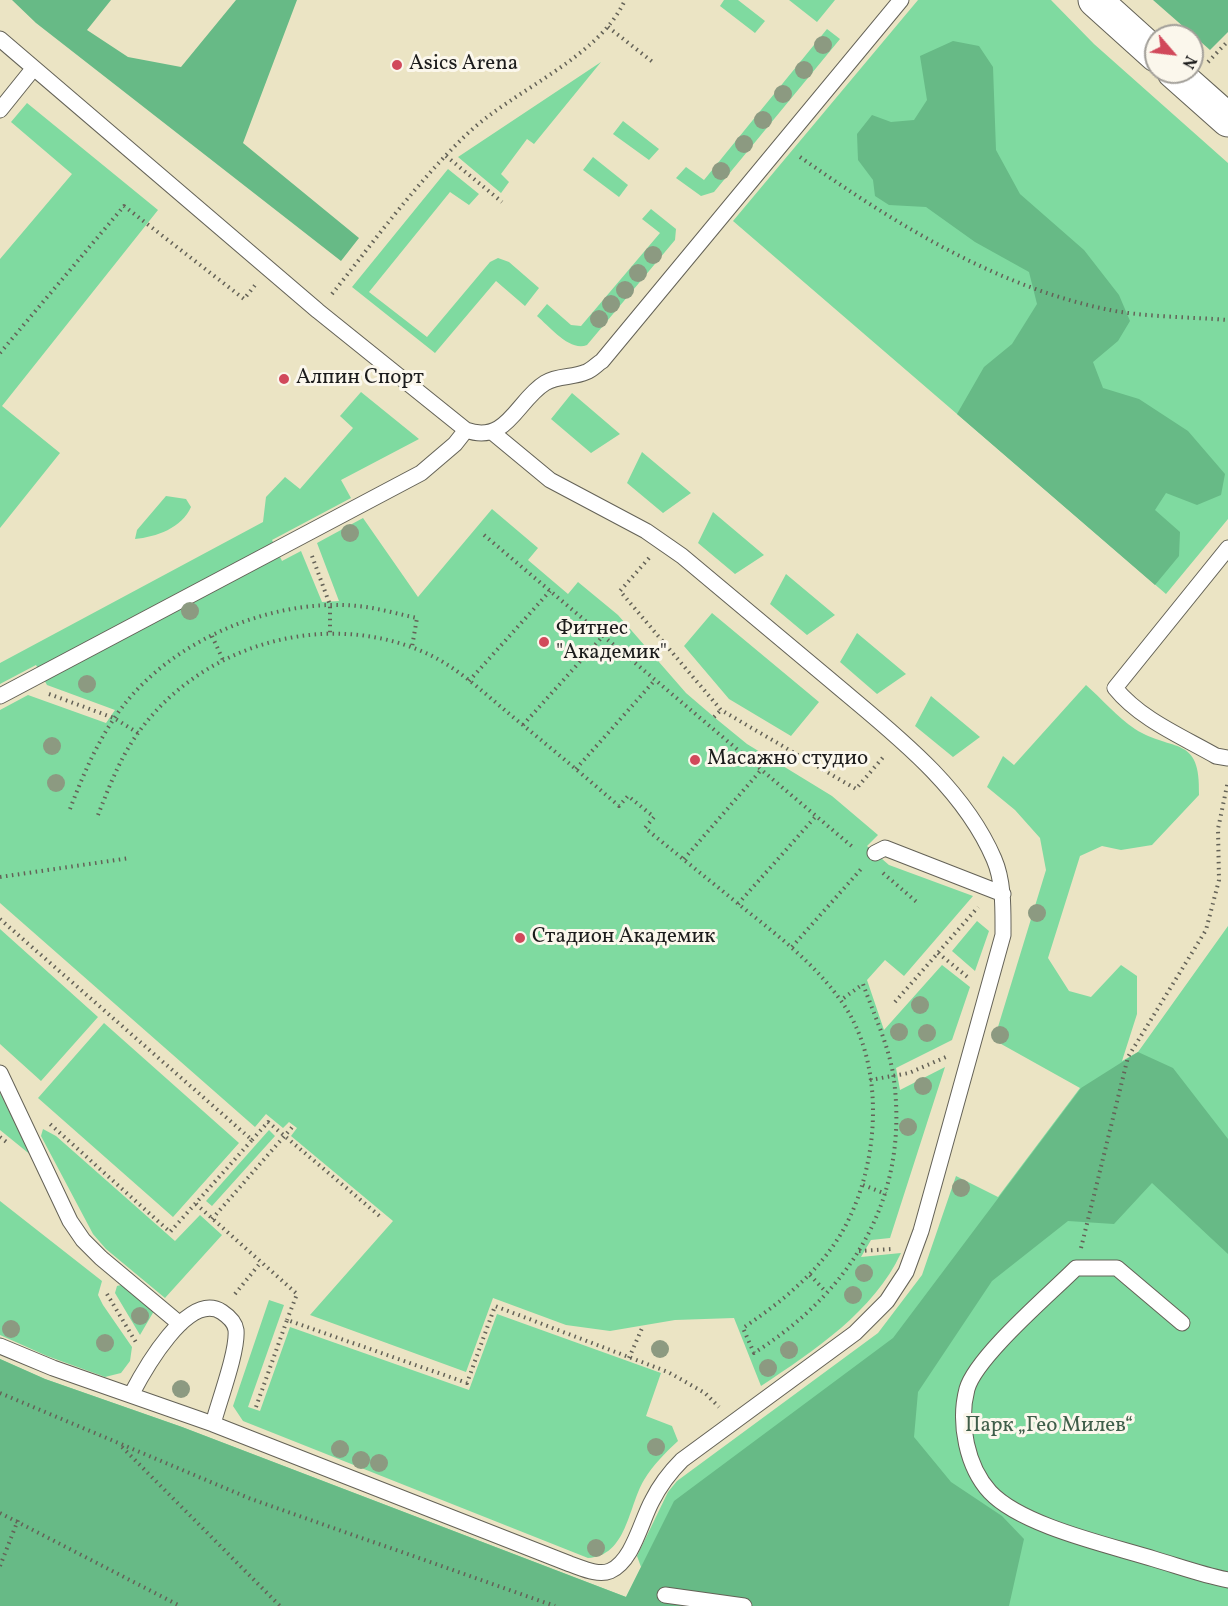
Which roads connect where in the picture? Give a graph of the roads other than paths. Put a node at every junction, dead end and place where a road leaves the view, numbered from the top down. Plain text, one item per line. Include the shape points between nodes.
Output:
1 (901, 0) edge
2 (1095, 0) edge
3 (0, 39) edge
4 (1144, 44) edge
5 (33, 69) junction
6 (1188, 84) edge
7 (0, 110) edge
8 (1228, 120) edge
9 (466, 430) junction
10 (492, 432) junction
11 (1228, 548) edge
12 (0, 696) edge
13 (1228, 758) edge
14 (870, 858) road end
15 (1003, 894) junction
16 (0, 1073) edge
17 (1182, 1323) dead end
18 (180, 1324) junction
19 (0, 1346) edge
20 (131, 1395) junction
21 (213, 1424) junction
22 (1228, 1580) edge
23 (665, 1595) dead end
24 (744, 1606) edge

1 - 10 lane via 602,361 587,372 542,384 507,422
2 - 4 street
3 - 5 lane
5 - 7 lane
5 - 9 lane via 318,311
6 - 8 street
9 - 10 lane via 479,435
9 - 12 lane via 422,473
10 - 15 lane via 550,480 663,542 899,738 951,792 982,832 996,862
11 - 13 lane via 1114,688 1147,717 1216,756
14 - 15 lane via 885,848
15 - 21 lane via 1003,935 924,1221 906,1272 887,1301 855,1333 667,1475 620,1565 608,1572 594,1572
16 - 18 lane via 70,1221 83,1240
17 - 22 lane via 1117,1268 1076,1268 983,1360 968,1389 966,1443 974,1468 990,1492 1012,1510 1039,1522
18 - 20 lane via 148,1362
18 - 21 lane via 194,1313 213,1309 221,1311 236,1329
19 - 20 lane
20 - 21 lane
23 - 24 lane

